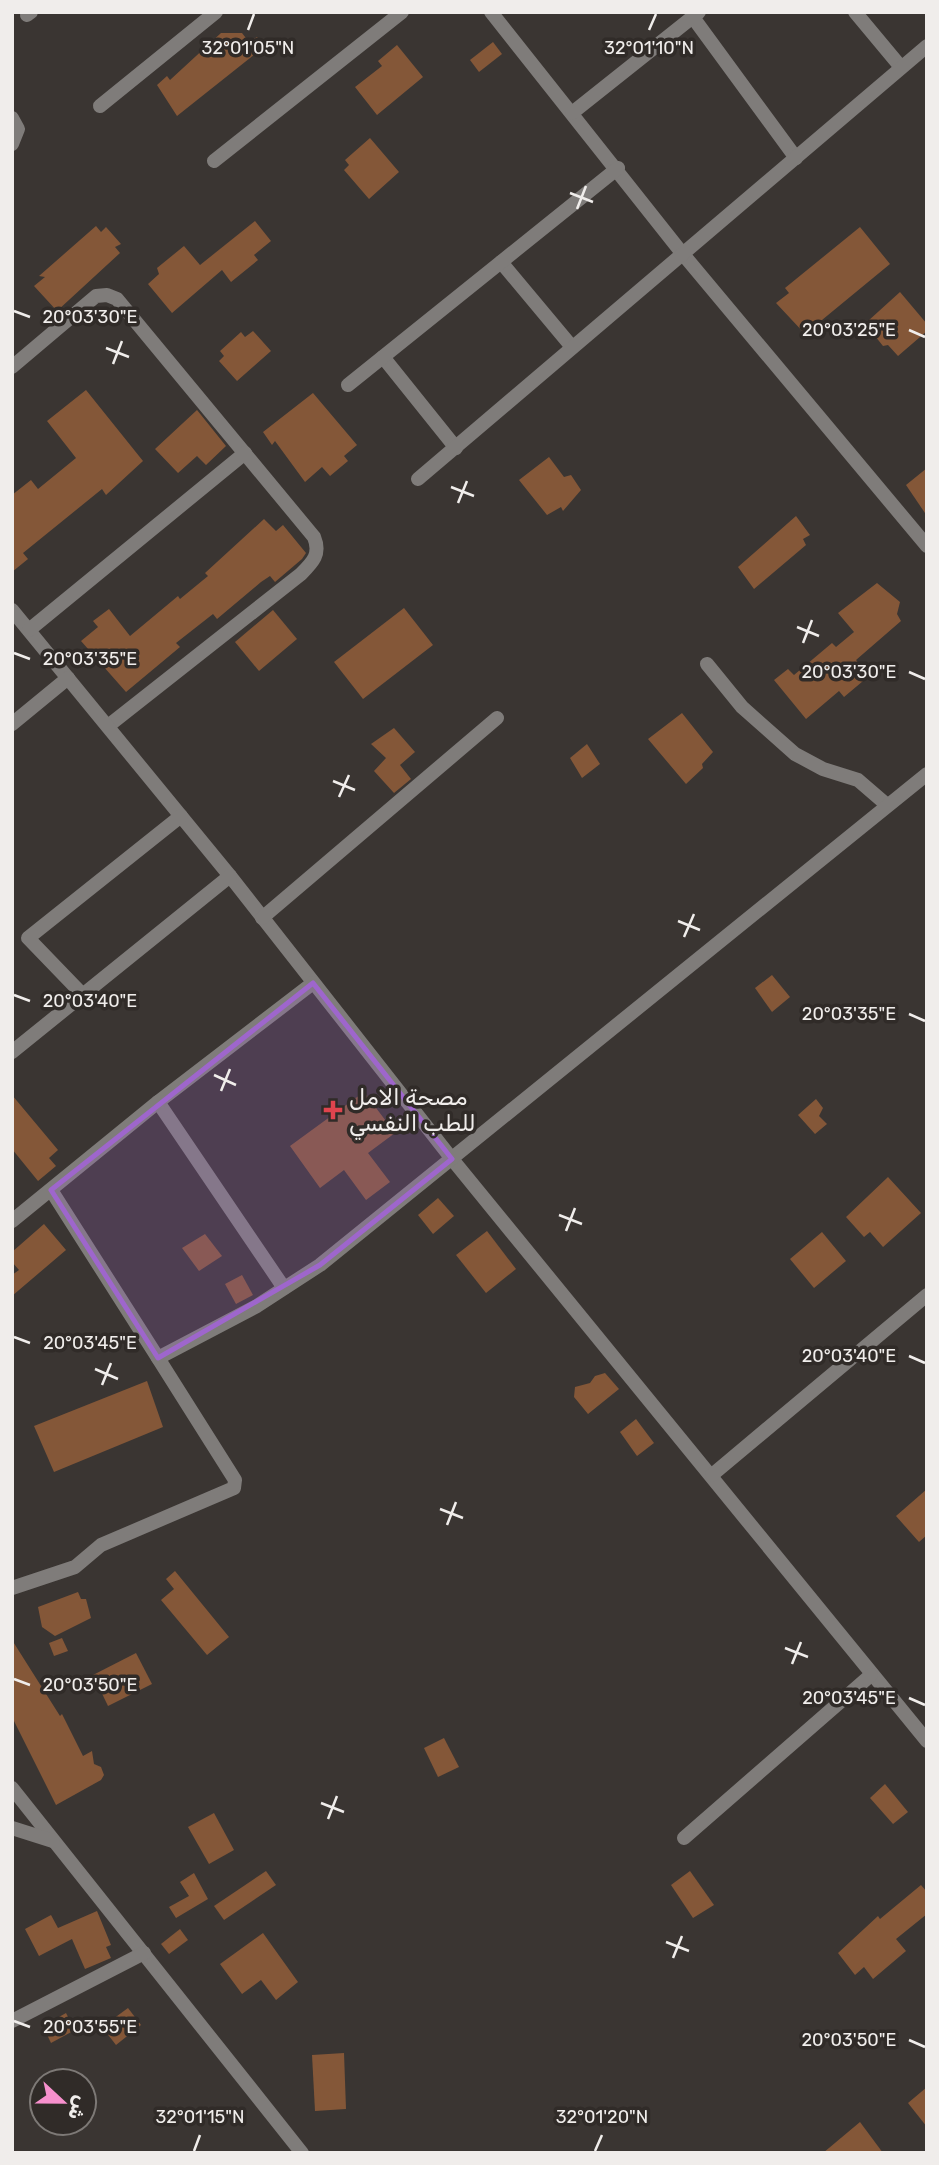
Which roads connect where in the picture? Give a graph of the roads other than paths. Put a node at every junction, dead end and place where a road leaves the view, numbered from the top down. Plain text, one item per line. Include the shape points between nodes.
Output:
1 (216, 12) edge
2 (402, 12) edge
3 (491, 12) edge
4 (855, 12) edge
5 (695, 14) edge
6 (927, 46) edge
7 (901, 66) junction
8 (100, 106) dead end
9 (572, 113) junction
10 (12, 118) edge
11 (12, 144) edge
12 (796, 158) junction
13 (214, 161) dead end
14 (618, 169) junction
15 (682, 253) junction
16 (501, 262) junction
17 (572, 347) junction
18 (383, 357) junction
19 (12, 367) edge
20 (348, 385) dead end
21 (456, 448) junction
22 (245, 453) junction
23 (418, 479) dead end
24 (927, 545) edge
25 (12, 610) edge
26 (29, 630) junction
27 (707, 664) dead end
28 (68, 678) junction
29 (496, 718) dead end
30 (12, 724) edge
31 (108, 726) junction
32 (927, 774) edge
33 (887, 806) junction
34 (181, 816) junction
35 (230, 876) junction
36 (262, 918) junction
37 (313, 983) junction
38 (83, 995) junction
39 (12, 1052) edge
40 (158, 1101) junction
41 (452, 1159) junction
42 (51, 1190) junction
43 (12, 1221) edge
44 (284, 1288) junction
45 (927, 1295) edge
46 (158, 1358) junction
47 (712, 1475) junction
48 (12, 1588) edge
49 (871, 1675) junction
50 (927, 1741) edge
51 (12, 1788) edge
52 (12, 1828) edge
53 (684, 1838) dead end
54 (53, 1841) junction
55 (144, 1953) junction
56 (12, 2021) edge
57 (302, 2153) edge

1 - 8 street
2 - 13 street
3 - 9 street
4 - 7 street
5 - 9 street
5 - 12 street
6 - 7 street
7 - 12 street
9 - 14 street
10 - 11 street via 18,128
12 - 15 street
14 - 15 street
14 - 16 street
15 - 17 street
15 - 24 street
16 - 17 street
16 - 18 street
17 - 21 street
18 - 20 street
18 - 21 street
19 - 22 street via 96,296 107,295 125,306
21 - 23 street
22 - 26 street
22 - 31 street via 314,537 318,547 314,561
25 - 26 street
26 - 28 street
27 - 33 street via 742,706 795,754 858,780
28 - 30 street
28 - 31 street
29 - 36 street
31 - 34 street
32 - 33 street
33 - 41 street
34 - 35 street
34 - 38 street via 28,938
35 - 36 street
35 - 38 street
36 - 37 street
37 - 40 street
37 - 41 street
38 - 39 street
40 - 42 street
40 - 44 street
41 - 44 street via 320,1265
41 - 47 street
42 - 43 street
42 - 46 street
44 - 46 street
45 - 47 street
46 - 48 street via 235,1480 234,1488 101,1545 75,1567
47 - 49 street
49 - 50 street
49 - 53 street
51 - 54 street
52 - 54 street
54 - 55 street
55 - 56 street
55 - 57 street

